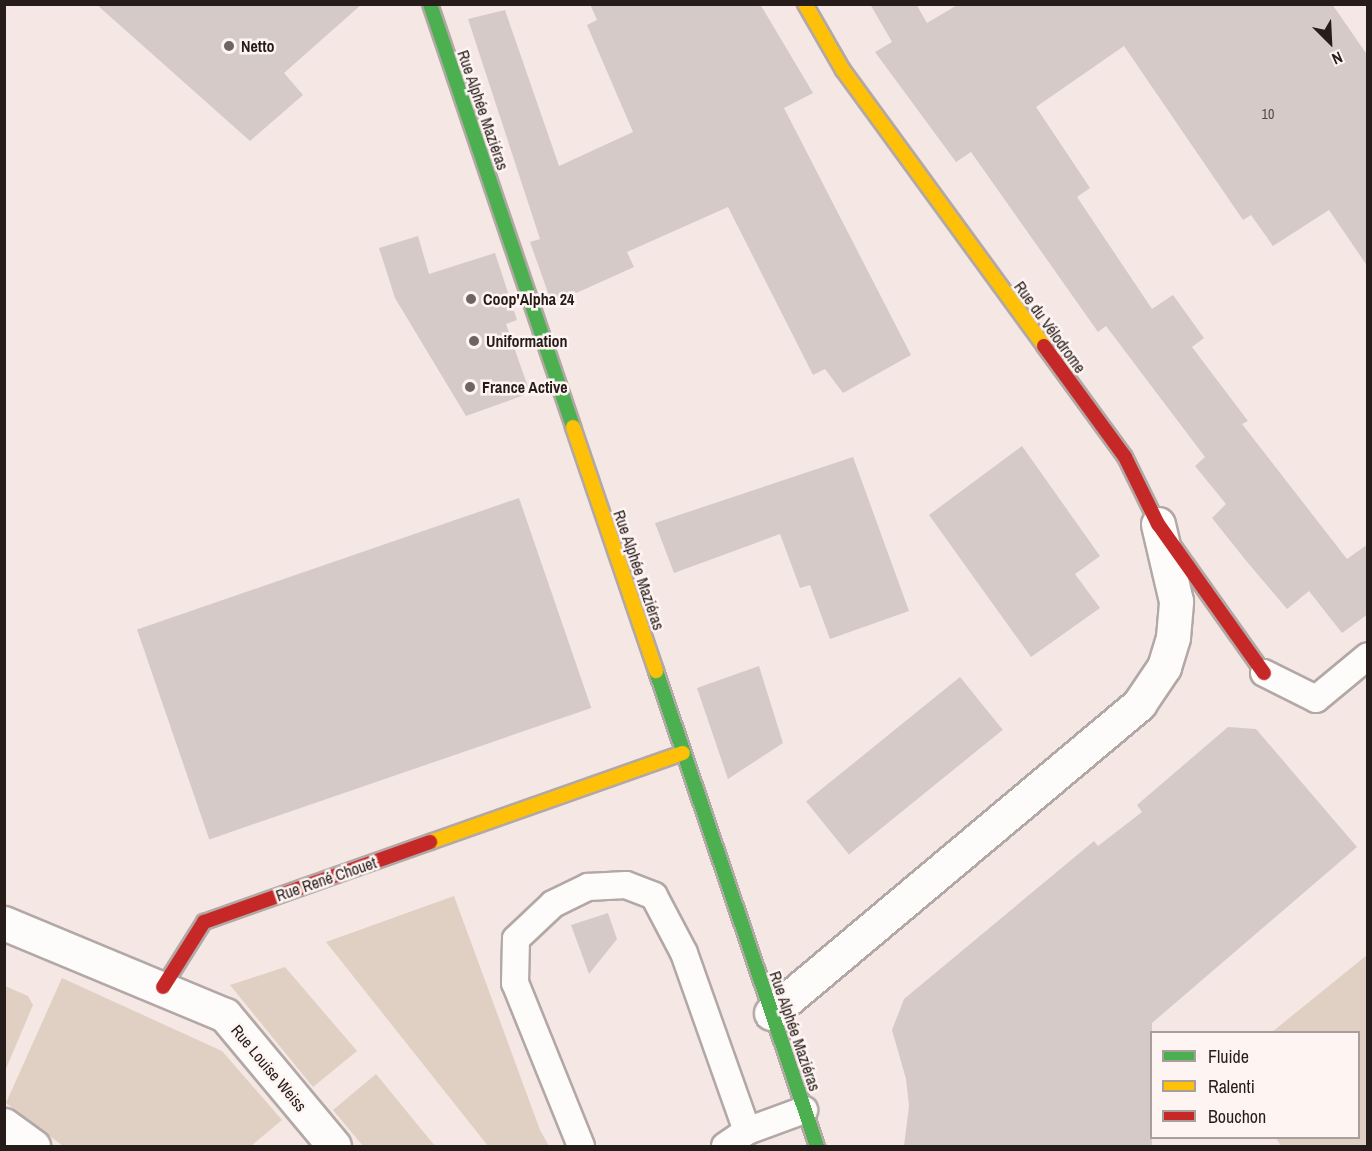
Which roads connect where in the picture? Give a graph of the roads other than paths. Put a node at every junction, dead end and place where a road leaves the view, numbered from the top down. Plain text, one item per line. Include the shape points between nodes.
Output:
1 (430, 4) edge
2 (805, 4) edge
3 (1158, 524) junction
4 (1368, 656) edge
5 (1264, 673) joint
6 (683, 753) junction
7 (4, 923) edge
8 (163, 987) junction
9 (771, 1013) junction
10 (804, 1110) junction
11 (4, 1125) edge
12 (747, 1131) junction
13 (33, 1146) edge
14 (334, 1146) edge
15 (581, 1146) edge
16 (725, 1146) edge
17 (817, 1146) edge

1 - 6 street, Rue Alphée Maziéras
2 - 3 street, Rue du Vélodrome via 843,70 1125,458
3 - 5 street, Rue du Vélodrome
3 - 9 street via 1176,601 1173,637 1164,667 1139,704
4 - 5 lane via 1316,699
6 - 8 street, Rue René Chouet via 204,922
6 - 9 street, Rue Alphée Maziéras
7 - 8 street
8 - 14 street, Rue Louise Weiss via 225,1015
9 - 10 street, Rue Alphée Maziéras
10 - 12 lane
10 - 17 street, Rue Alphée Maziéras
11 - 13 street
12 - 15 lane via 684,953 654,896 626,885 588,887 553,904 516,939 515,983
12 - 16 lane

